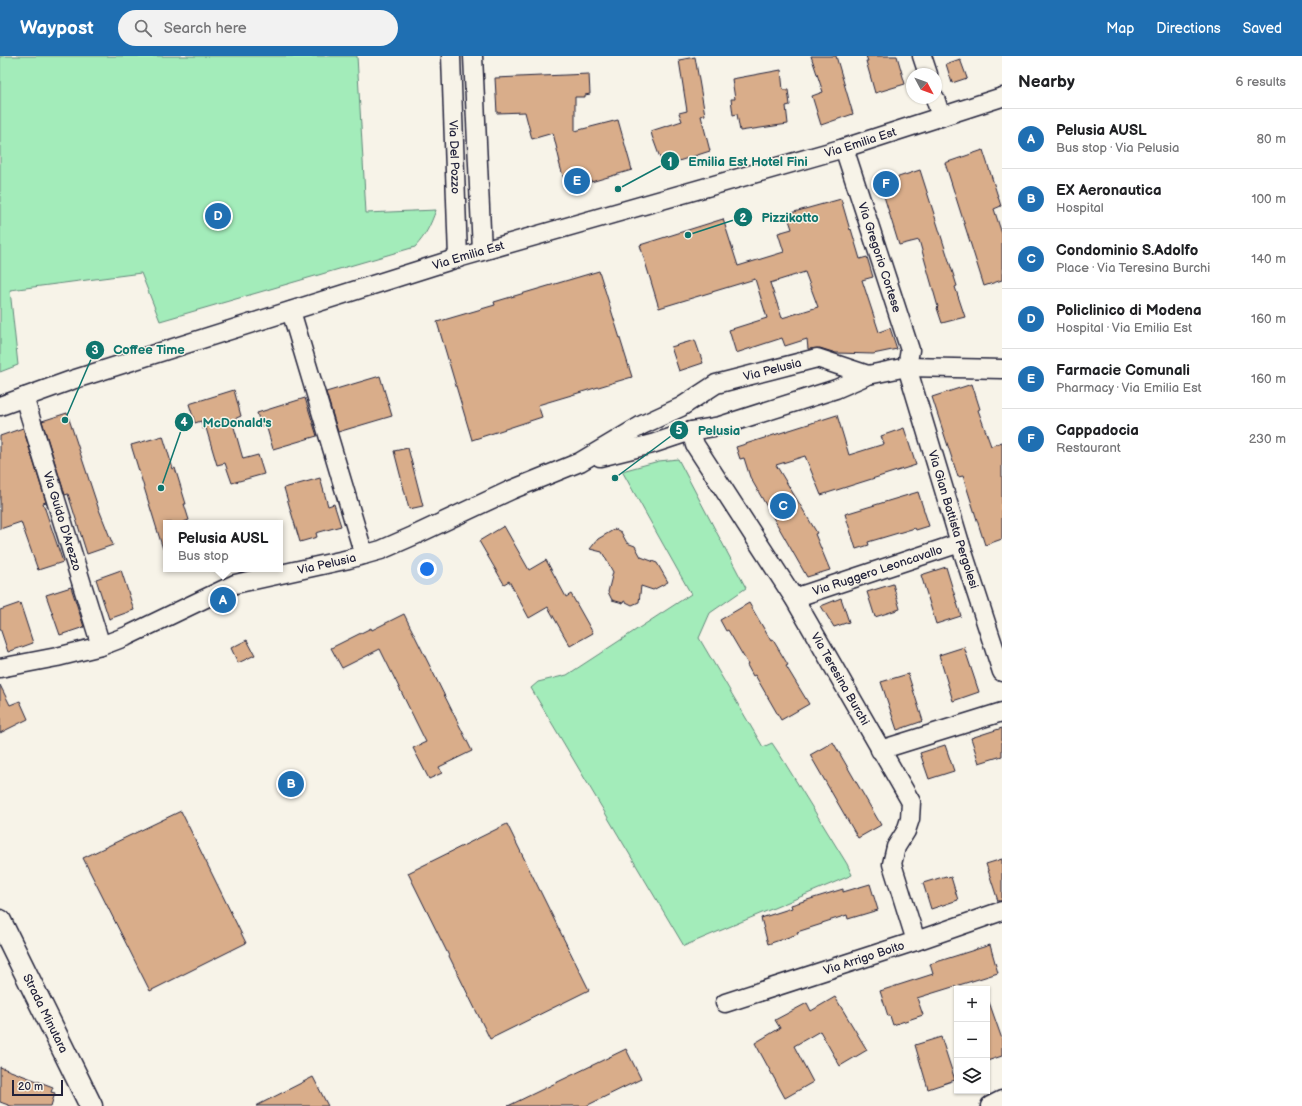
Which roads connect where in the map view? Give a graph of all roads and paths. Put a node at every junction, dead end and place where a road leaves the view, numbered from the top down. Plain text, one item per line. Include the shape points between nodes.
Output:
1 (922, 56) edge
2 (451, 58) edge
3 (473, 59) edge
4 (926, 68) edge
5 (1002, 96) edge
6 (937, 104) edge
7 (941, 117) junction
8 (844, 148) junction
9 (482, 251) junction
10 (458, 258) junction
11 (291, 311) junction
12 (907, 367) junction
13 (1002, 369) edge
14 (868, 375) junction
15 (24, 397) junction
16 (0, 406) edge
17 (681, 407) junction
18 (691, 431) junction
19 (580, 462) junction
20 (960, 543) junction
21 (364, 555) junction
22 (794, 598) junction
23 (101, 646) junction
24 (0, 668) edge
25 (1002, 672) edge
26 (1002, 712) edge
27 (880, 750) junction
28 (1002, 911) edge
29 (0, 921) edge
30 (916, 941) junction
31 (725, 1003) dead end
32 (1002, 1100) edge
33 (91, 1106) edge
34 (990, 1106) edge

1 - 4 street
2 - 3 street
2 - 10 street, Via Del Pozzo
3 - 9 street, Via Del Pozzo
5 - 7 street, Via Emilia Est
6 - 7 street
7 - 8 street, Via Emilia Est
8 - 9 street, Via Emilia Est
8 - 12 street, Via Gregorio Cortese via 910,350
9 - 10 street, Via Emilia Est
10 - 11 street, Via Emilia Est
11 - 15 street, Via Emilia Est
11 - 21 street
12 - 13 street, Via Pelusia
12 - 14 street, Via Pelusia
12 - 20 street, Via Gian Battista Pergolesi
14 - 17 street, Via Pelusia via 817,358 716,384
14 - 18 street, Via Pelusia via 836,389 720,426
15 - 16 street, Via Emilia Est
15 - 23 street, Via Guido D'Arezzo
17 - 18 street via 691,407 698,414 698,424
17 - 19 street, Via Pelusia
18 - 19 street, Via Pelusia via 652,444
18 - 22 street, Via Teresina Burchi via 695,445
19 - 21 street, Via Pelusia via 511,490 382,550
20 - 22 street, Via Ruggero Leoncavallo
20 - 25 street, Via Gian Battista Pergolesi
21 - 23 street, Via Pelusia via 235,584
22 - 27 street, Via Teresina Burchi
23 - 24 street, Via Pelusia
26 - 27 street
27 - 30 street, Via Teresina Burchi via 911,802 910,820 896,847 892,864
28 - 30 street, Via Arrigo Boito
29 - 33 main road, Strada Minutara
30 - 31 street, Via Arrigo Boito
32 - 34 street

